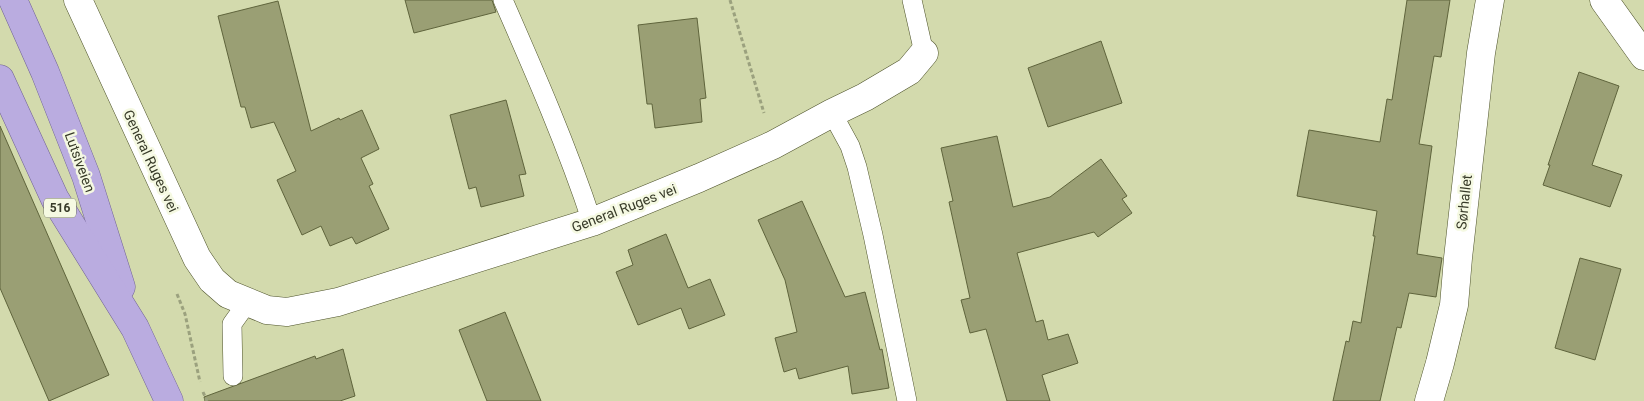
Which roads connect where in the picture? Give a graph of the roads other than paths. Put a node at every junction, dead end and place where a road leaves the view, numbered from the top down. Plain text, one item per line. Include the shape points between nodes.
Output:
1 (14, 0) edge
2 (78, 0) edge
3 (503, 0) edge
4 (912, 0) edge
5 (1490, 0) edge
6 (1604, 0) edge
7 (924, 54) joint
8 (1644, 56) edge
9 (0, 79) edge
10 (832, 113) junction
11 (592, 222) junction
12 (247, 303) junction
13 (135, 328) junction
14 (234, 376) dead end
15 (169, 401) edge
16 (907, 401) edge
17 (1429, 401) edge

1 - 13 main road, Lutsiveien / 516 via 86,176
2 - 12 street, General Ruges vei via 197,258 212,280 228,294
3 - 11 lane via 546,98
4 - 7 lane, General Ruges vei
5 - 17 street, Sørhallet via 1481,53 1454,305
6 - 8 street
7 - 10 street, General Ruges vei via 909,70
9 - 13 main road, Lutsiveien / 516 via 55,199
10 - 11 street, General Ruges vei via 773,145
10 - 16 lane via 850,146 856,167
11 - 12 street, General Ruges vei via 338,302 287,312
12 - 14 lane via 232,324
13 - 15 main road, Lutsiveien / 516

